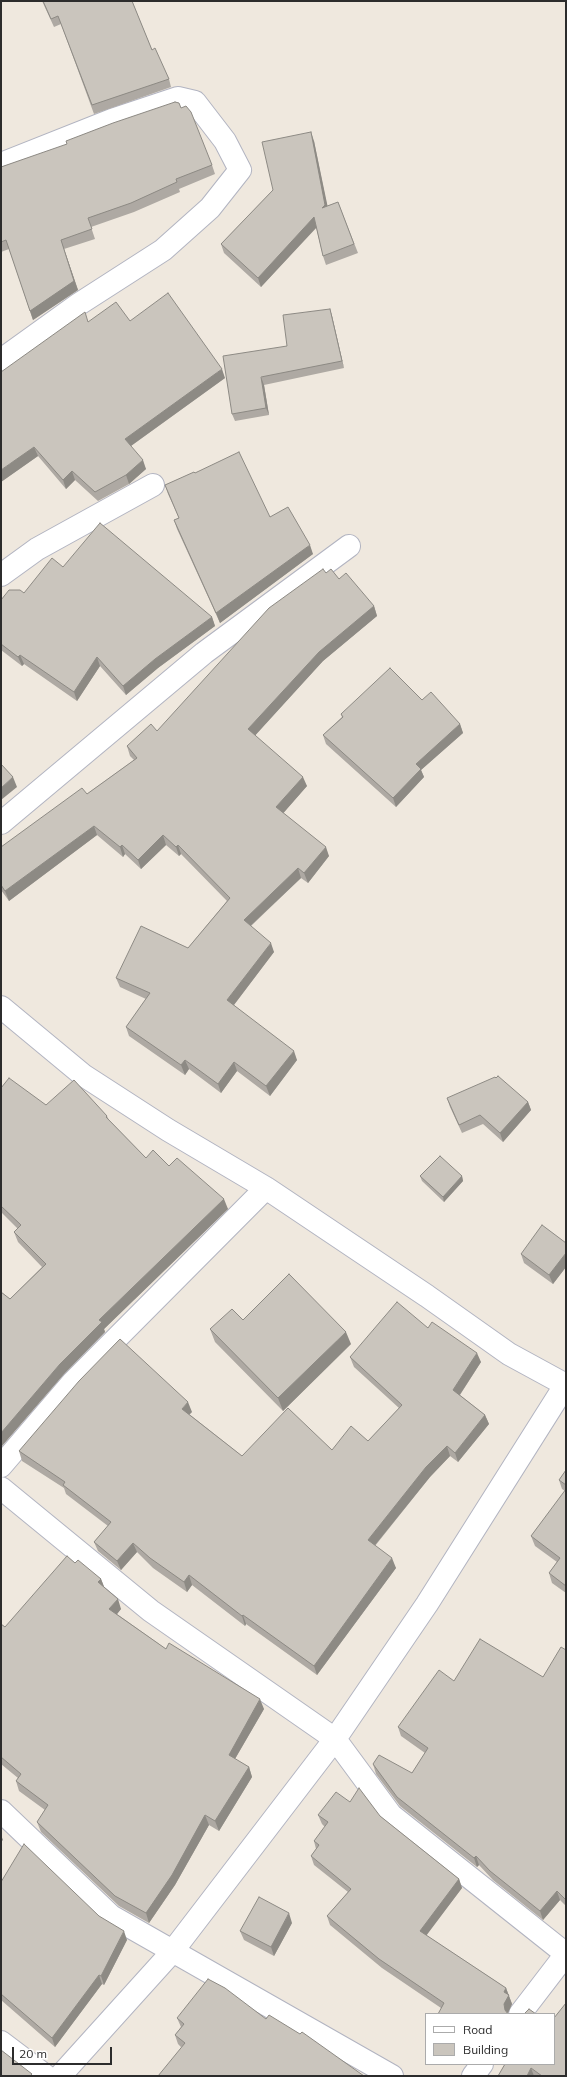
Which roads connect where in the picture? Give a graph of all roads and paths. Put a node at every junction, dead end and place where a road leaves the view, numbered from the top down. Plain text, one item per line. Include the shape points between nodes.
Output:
1 (1, 164) edge
2 (1, 360) edge
3 (153, 485) dead end
4 (349, 546) dead end
5 (1, 575) edge
6 (1, 822) edge
7 (1, 1007) edge
8 (266, 1188) junction
9 (566, 1384) edge
10 (1, 1466) edge
11 (1, 1488) edge
12 (335, 1739) junction
13 (1, 1812) edge
14 (172, 1952) junction
15 (566, 1954) edge
16 (521, 2013) edge
17 (1, 2042) edge
18 (481, 2065) edge
19 (46, 2076) edge
20 (60, 2076) edge
21 (392, 2076) edge
22 (473, 2076) edge

1 - 2 street via 112,120 178,98 195,102 225,141 240,170 210,208 163,250 79,304
3 - 5 street via 37,549
4 - 6 street via 204,653
7 - 8 street via 83,1075 168,1130
8 - 9 street via 509,1354
8 - 10 street via 73,1382
9 - 12 street via 427,1604
11 - 12 street via 151,1611
12 - 14 street
12 - 15 street via 391,1815
13 - 14 street via 111,1916
14 - 20 street
14 - 21 street
15 - 16 street
17 - 19 street
18 - 22 street

